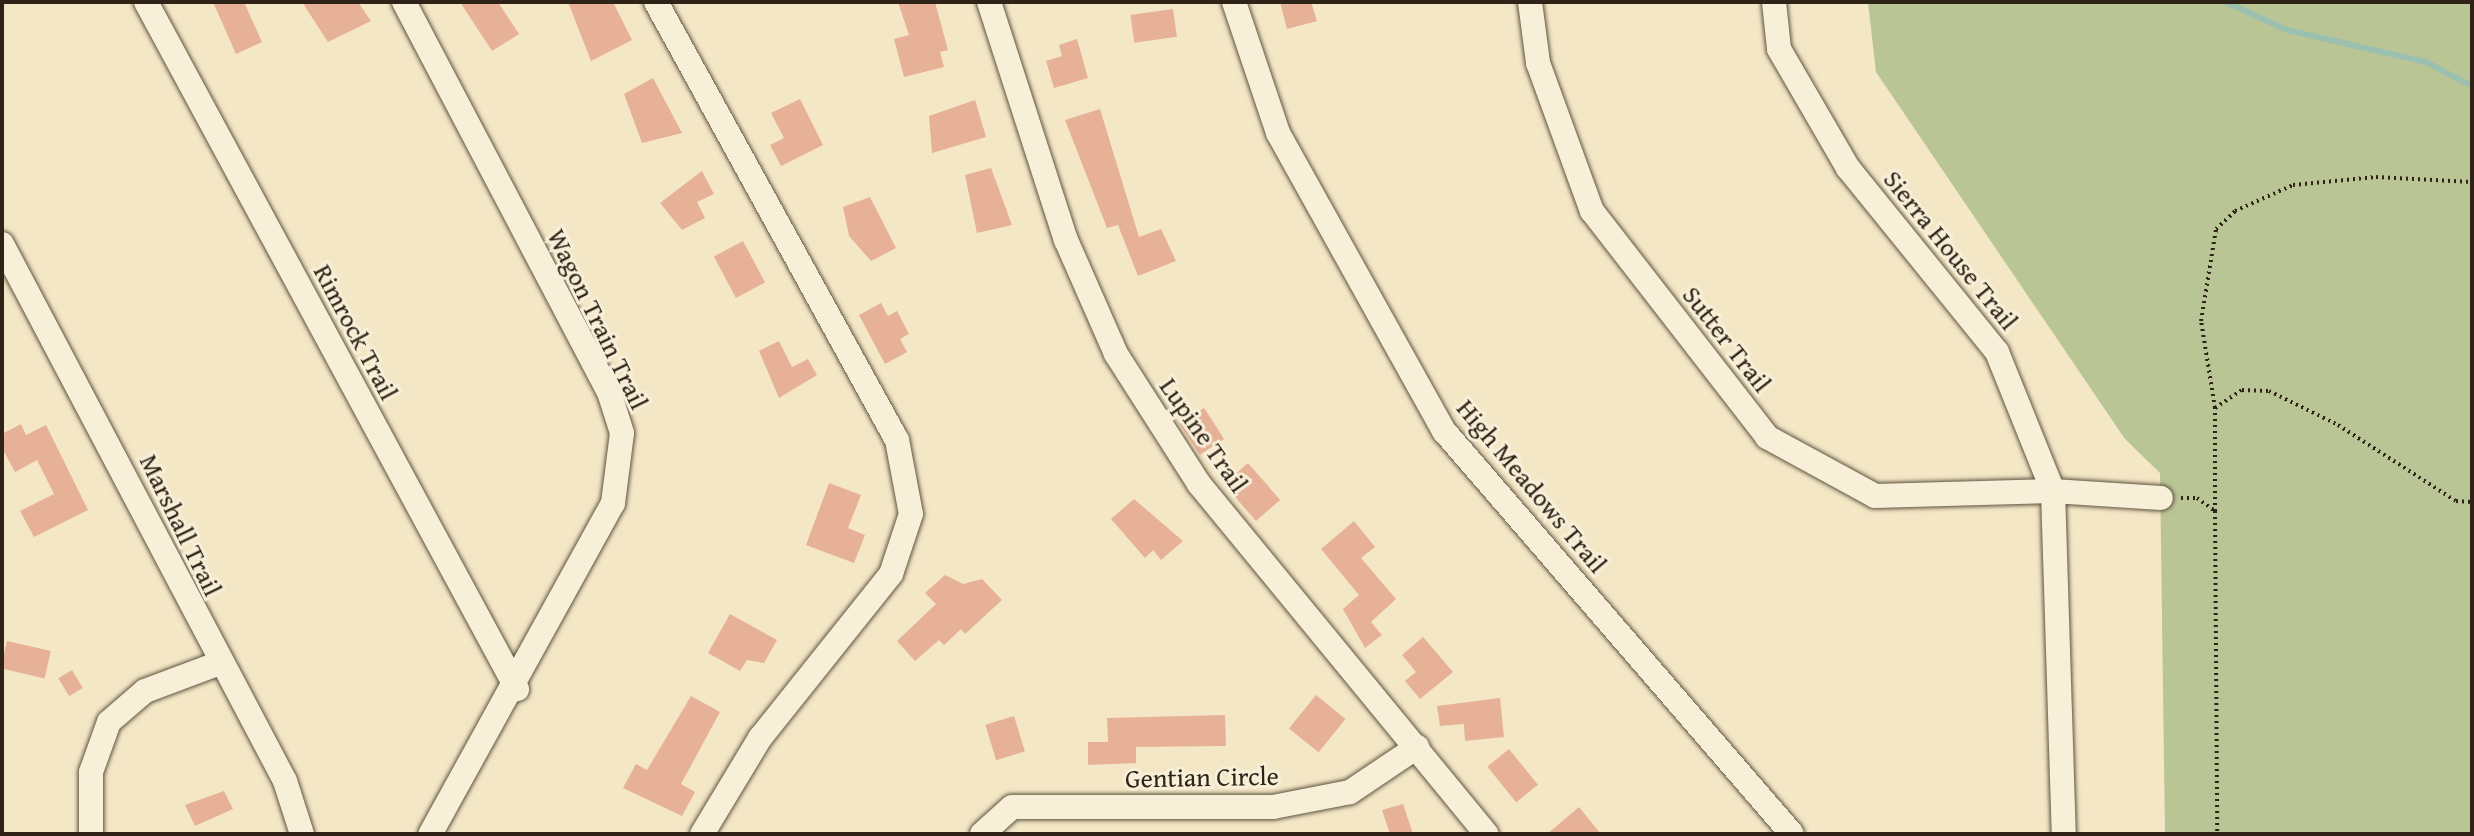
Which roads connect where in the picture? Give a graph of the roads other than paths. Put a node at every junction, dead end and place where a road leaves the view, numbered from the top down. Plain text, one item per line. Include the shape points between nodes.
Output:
1 (146, 2) edge
2 (404, 2) edge
3 (656, 2) edge
4 (989, 2) edge
5 (1234, 2) edge
6 (1530, 2) edge
7 (1774, 2) edge
8 (2, 244) edge
9 (2053, 491) junction
10 (2161, 498) road end
11 (217, 664) junction
12 (517, 689) junction
13 (1417, 747) junction
14 (91, 834) edge
15 (302, 834) edge
16 (430, 834) edge
17 (702, 834) edge
18 (982, 834) edge
19 (1487, 834) edge
20 (1792, 834) edge
21 (2064, 834) edge

1 - 12 street, Rimrock Trail
2 - 12 street, Wagon Train Trail via 609,392 622,433 613,503
3 - 17 street via 897,440 911,514 891,574 760,738
4 - 13 street, Lupine Trail via 1066,240 1116,354 1199,484
5 - 20 street, High Meadows Trail via 1278,133 1444,431
6 - 9 street, Sutter Trail via 1538,63 1592,211 1767,437 1875,496
7 - 9 street, Sierra House Trail via 1779,49 1848,168 1997,352
8 - 11 street, Marshall Trail
9 - 10 street, Sutter Trail
9 - 21 street, Sierra House Trail
11 - 14 street via 145,691 109,722 91,772
11 - 15 street, Marshall Trail via 285,781
12 - 16 street, Wagon Train Trail
13 - 18 street, Gentian Circle via 1350,792 1273,807 1012,807
13 - 19 street, Lupine Trail

